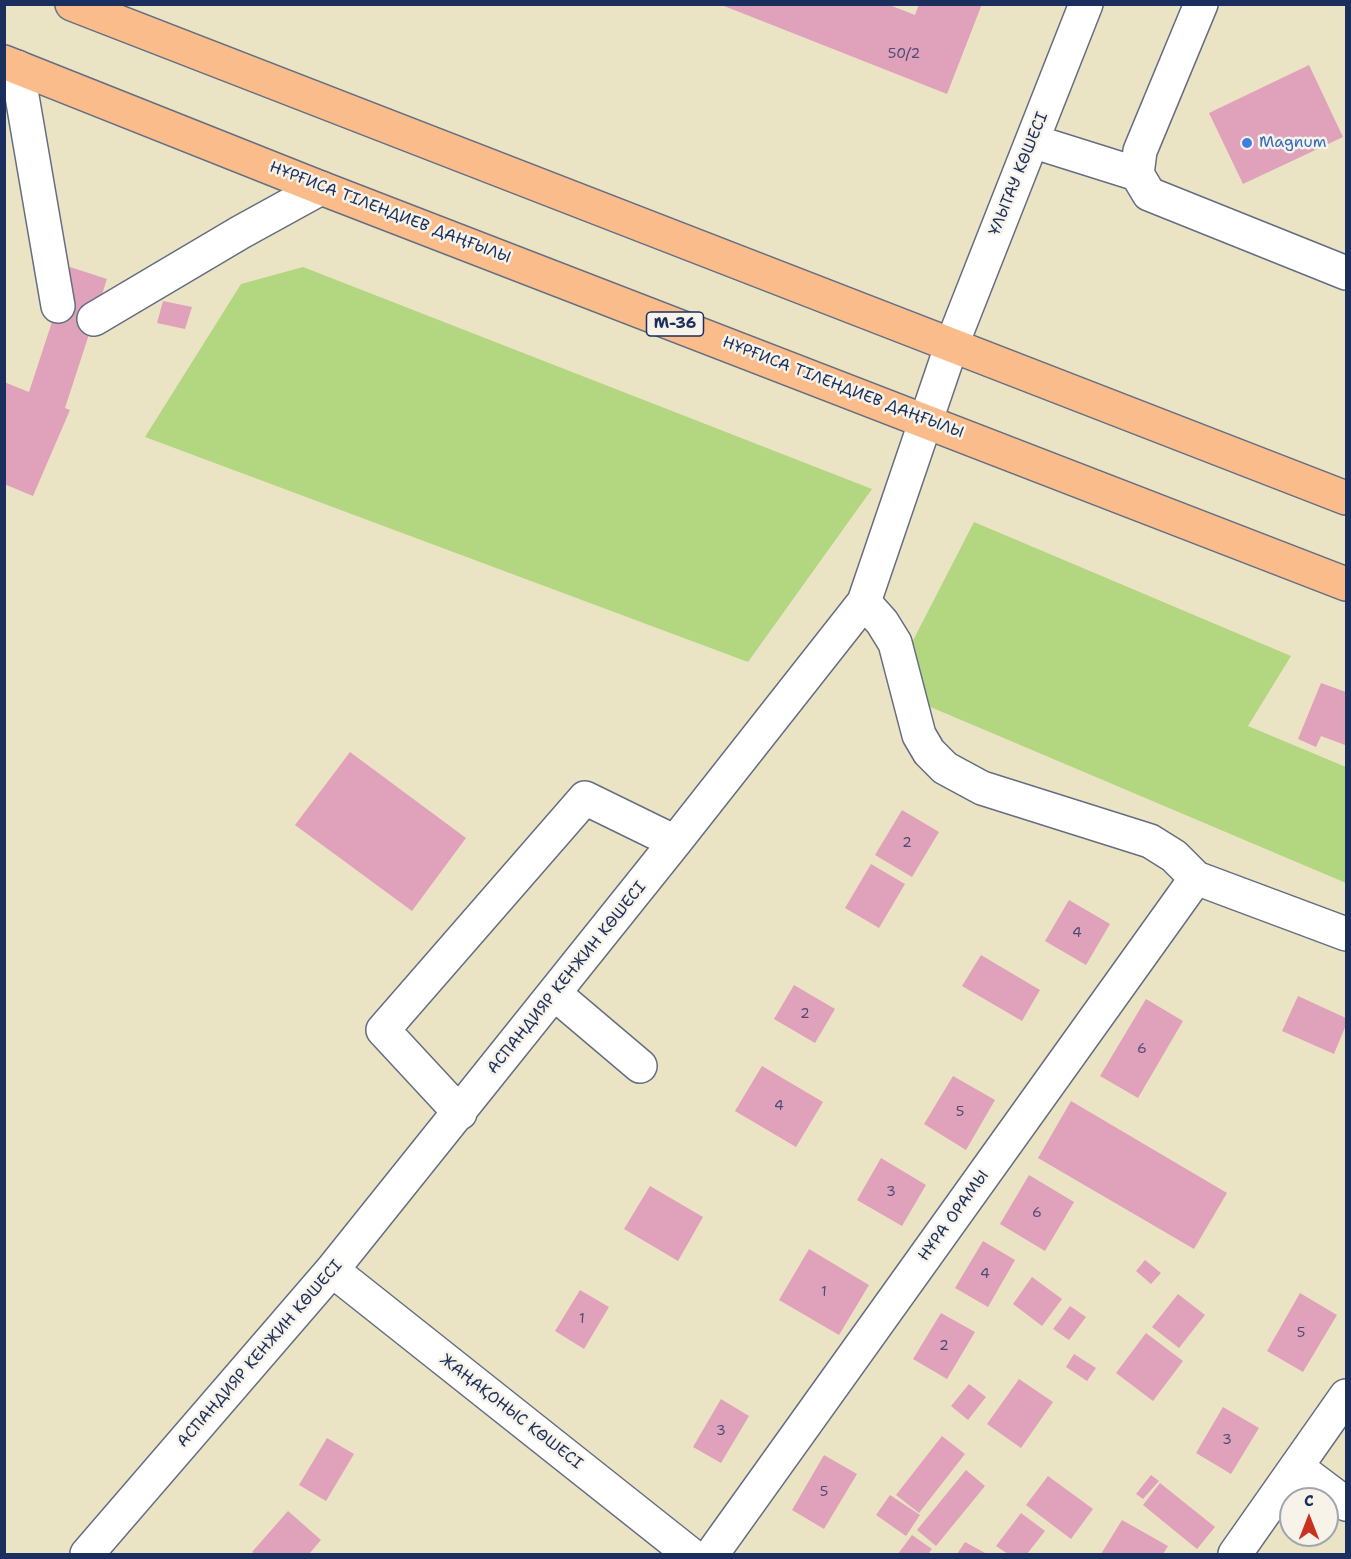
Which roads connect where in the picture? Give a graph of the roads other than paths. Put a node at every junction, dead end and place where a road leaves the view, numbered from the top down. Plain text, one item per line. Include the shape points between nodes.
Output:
1 (72, 4) edge
2 (1086, 4) edge
3 (1201, 4) edge
4 (11, 65) edge
5 (1032, 141) junction
6 (1137, 174) junction
7 (321, 188) junction
8 (1347, 273) edge
9 (58, 306) dead end
10 (94, 319) dead end
11 (952, 344) junction
12 (925, 420) junction
13 (1347, 498) edge
14 (1347, 584) edge
15 (864, 602) junction
16 (675, 842) junction
17 (1196, 878) junction
18 (1347, 934) edge
19 (555, 994) junction
20 (640, 1066) dead end
21 (459, 1113) junction
22 (332, 1270) junction
23 (1347, 1396) edge
24 (1297, 1467) junction
25 (1347, 1504) edge
26 (87, 1554) edge
27 (690, 1554) edge
28 (712, 1554) edge
29 (1235, 1554) edge

1 - 11 main road
2 - 5 street, ҰЛЫТАУ КӨШЕСІ
3 - 6 street via 1140,151
4 - 7 main road, НҰРҒИСА ТІЛЕНДИЕВ ДАҢҒЫЛЫ / M-36
4 - 9 street
5 - 6 street
5 - 11 street, ҰЛЫТАУ КӨШЕСІ
6 - 8 street via 1149,194
7 - 10 street
7 - 12 main road, НҰРҒИСА ТІЛЕНДИЕВ ДАҢҒЫЛЫ / M-36
11 - 12 street, АСПАНДИЯР КЕНЖИН КӨШЕСІ
11 - 13 main road
12 - 14 main road, НҰРҒИСА ТІЛЕНДИЕВ ДАҢҒЫЛЫ / M-36
12 - 15 street, АСПАНДИЯР КЕНЖИН КӨШЕСІ
15 - 16 street, АСПАНДИЯР КЕНЖИН КӨШЕСІ
15 - 17 street via 894,643 919,735 945,768 982,788 1150,841 1174,856
16 - 19 street, АСПАНДИЯР КЕНЖИН КӨШЕСІ
16 - 21 street via 585,798 383,1030
17 - 18 street
17 - 28 street, НҰРА ОРАМЫ
19 - 20 street
19 - 21 street, АСПАНДИЯР КЕНЖИН КӨШЕСІ
21 - 22 street, АСПАНДИЯР КЕНЖИН КӨШЕСІ
22 - 26 street, АСПАНДИЯР КЕНЖИН КӨШЕСІ
22 - 27 street, ЖАҢАҚОНЫС КӨШЕСІ
23 - 24 street
24 - 25 street
24 - 29 street

